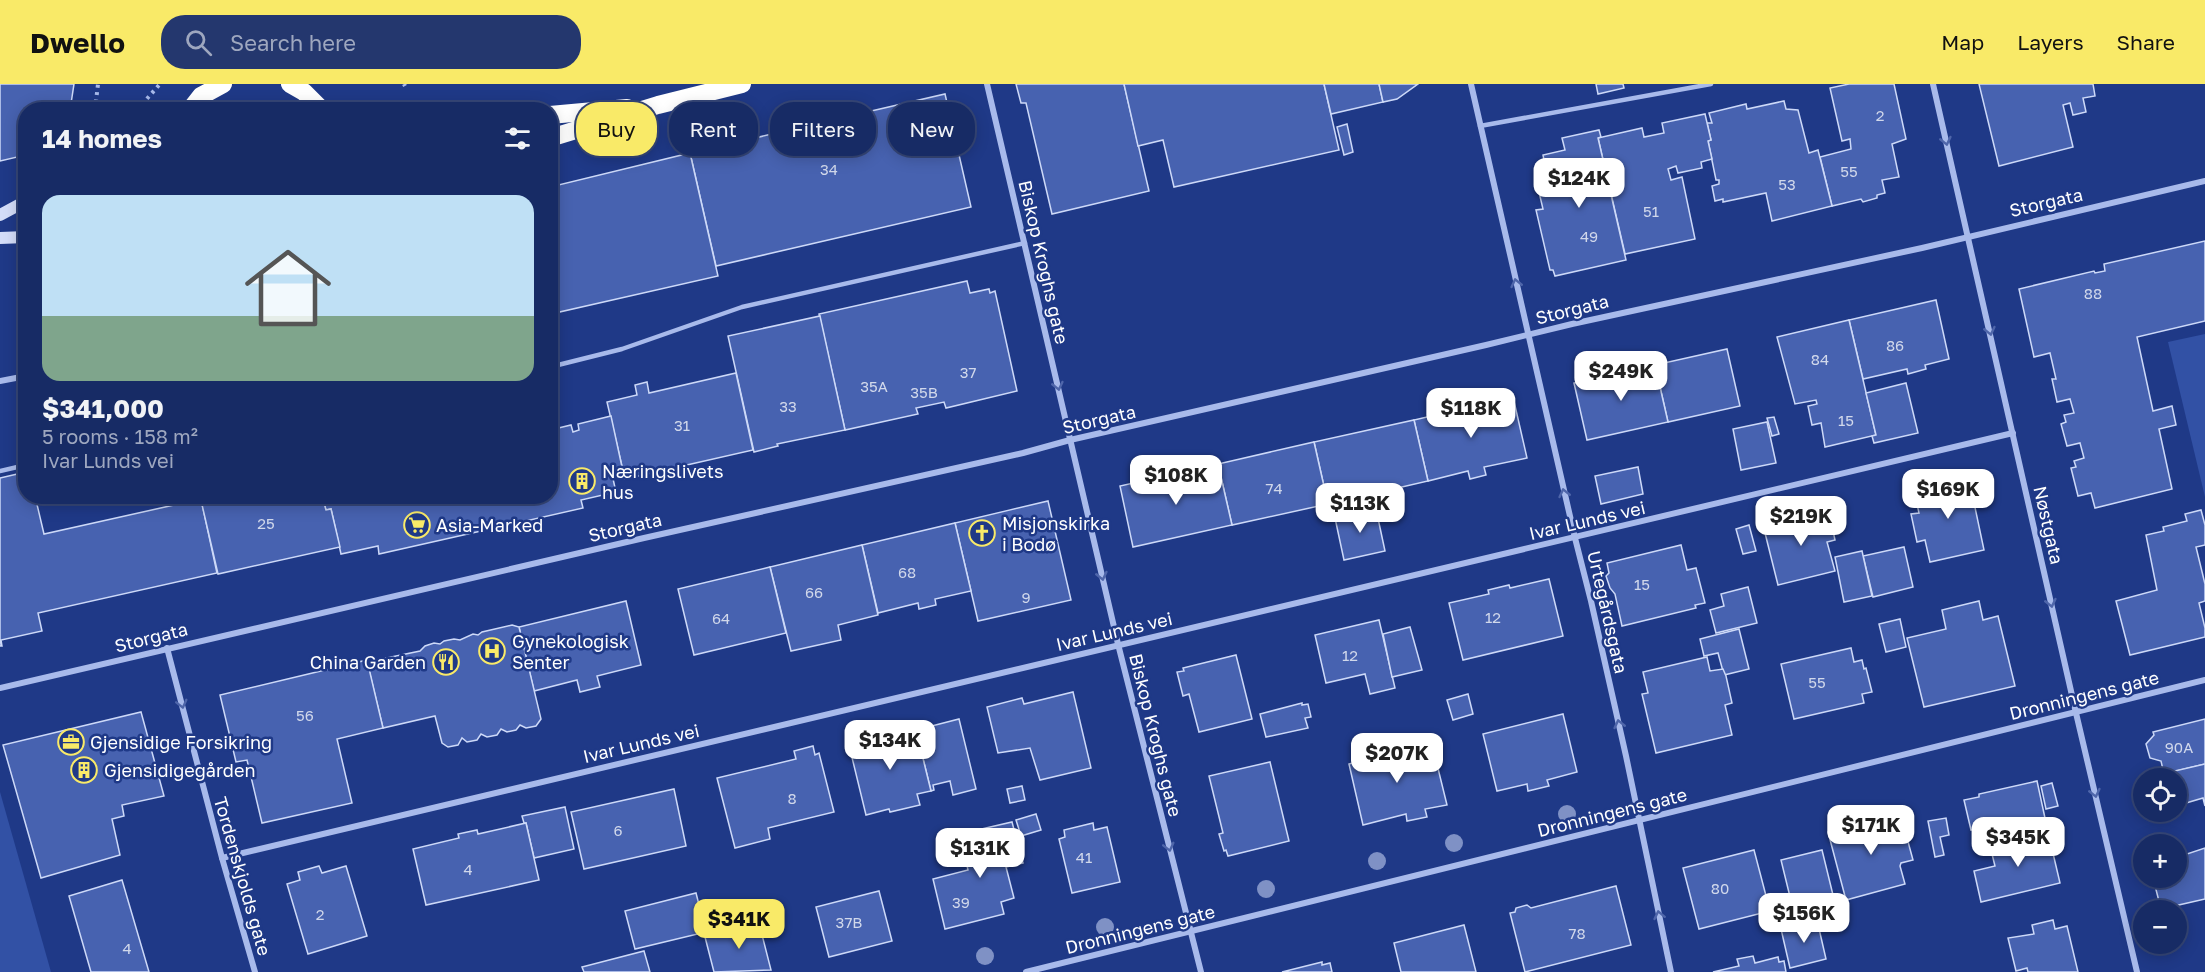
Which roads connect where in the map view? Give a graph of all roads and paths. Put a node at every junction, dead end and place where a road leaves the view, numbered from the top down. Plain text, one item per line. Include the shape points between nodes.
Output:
1 (98, 84) edge
2 (160, 84) edge
3 (223, 84) edge
4 (742, 84) edge
5 (987, 84) edge
6 (1471, 84) edge
7 (1711, 84) edge
8 (1933, 84) edge
9 (299, 87) edge
10 (198, 97) edge
11 (96, 102) edge
12 (144, 102) edge
13 (314, 102) edge
14 (658, 105) junction
15 (558, 114) edge
16 (1480, 126) junction
17 (558, 136) edge
18 (2205, 181) edge
19 (18, 205) edge
20 (0, 215) edge
21 (1968, 235) junction
22 (18, 237) edge
23 (0, 238) edge
24 (1025, 243) junction
25 (1528, 336) junction
26 (558, 364) edge
27 (18, 378) edge
28 (0, 381) edge
29 (2013, 434) junction
30 (1070, 440) junction
31 (18, 467) edge
32 (0, 471) edge
33 (1575, 538) junction
34 (1118, 644) junction
35 (167, 648) junction
36 (2205, 680) edge
37 (0, 688) edge
38 (2076, 713) junction
39 (1639, 820) junction
40 (222, 858) junction
41 (1191, 931) junction
42 (255, 972) edge
43 (1026, 972) edge
44 (1201, 972) edge
45 (1671, 972) edge
46 (2138, 972) edge

1 - 11 path
2 - 12 path
3 - 10 highway
4 - 14 highway
5 - 24 street, Biskop Kroghs gate
6 - 16 street, Urtegårdsgata
7 - 16 lane
8 -> 21 street, Nøstgata
9 - 13 highway
14 - 15 highway
14 - 17 highway
25 -> 16 street, Urtegårdsgata
18 - 21 street, Storgata
19 - 20 street
21 - 25 street, Storgata
21 -> 29 street, Nøstgata
22 - 23 street
24 - 26 lane via 742,307 622,349
24 -> 30 street, Biskop Kroghs gate
25 - 30 street, Storgata
33 -> 25 street, Urtegårdsgata
27 - 28 street
29 - 33 street, Ivar Lunds vei
29 -> 38 street, Nøstgata
30 -> 34 street, Biskop Kroghs gate
30 - 35 street, Storgata
31 - 32 lane
33 - 34 street, Ivar Lunds vei
39 -> 33 street, Urtegårdsgata
34 - 40 street, Ivar Lunds vei
34 -> 41 street, Biskop Kroghs gate
35 - 37 street, Storgata
35 -> 40 street, Tordenskjolds gate
36 - 38 street, Dronningens gate
38 - 39 street, Dronningens gate
38 -> 46 street, Nøstgata
39 - 41 street, Dronningens gate
45 -> 39 street, Urtegårdsgata
40 - 42 street, Tordenskjolds gate
41 - 43 street, Dronningens gate
41 - 44 street, Biskop Kroghs gate

